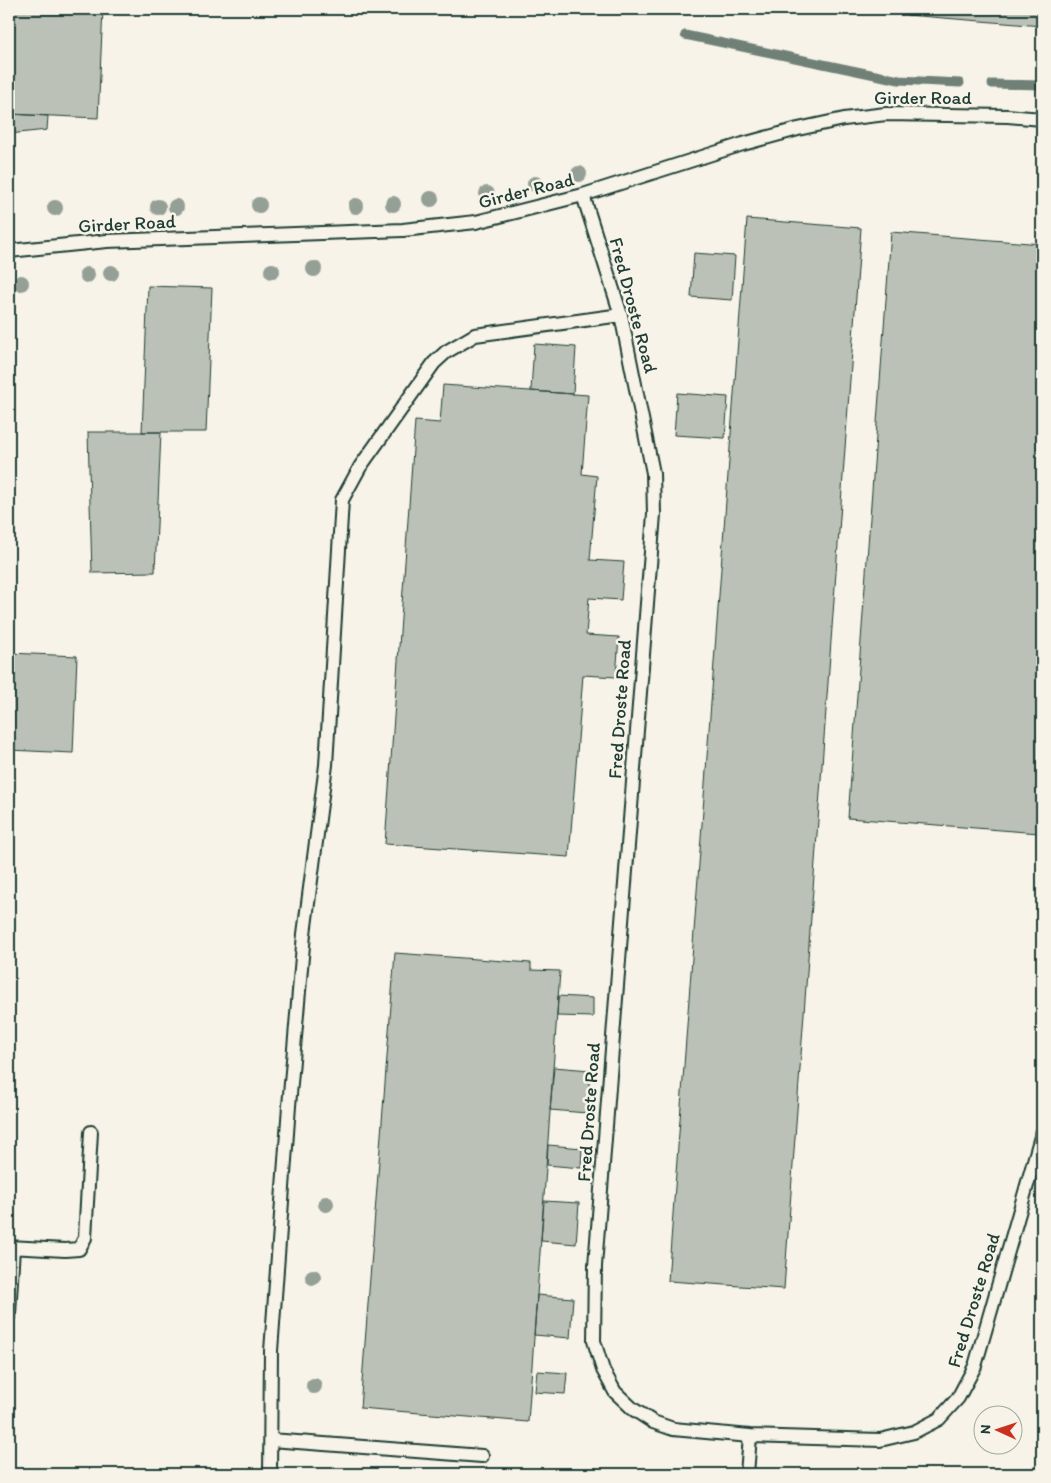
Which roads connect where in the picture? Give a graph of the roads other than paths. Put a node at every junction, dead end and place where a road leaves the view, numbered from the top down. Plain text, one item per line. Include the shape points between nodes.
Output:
1 (1042, 119) edge
2 (584, 195) junction
3 (9, 251) edge
4 (620, 314) junction
5 (91, 1132) dead end
6 (1042, 1133) edge
7 (11, 1247) edge
8 (9, 1315) edge
9 (750, 1436) junction
10 (271, 1440) junction
11 (482, 1456) dead end
12 (270, 1474) edge
13 (747, 1474) edge

1 - 2 lane, Girder Road via 886,114 844,118 743,144
2 - 3 lane, Girder Road via 476,222 403,230 106,241
2 - 4 lane, Fred Droste Road
4 - 9 lane, Fred Droste Road via 653,473 654,514 595,1266 594,1341 615,1392 653,1422 673,1429
4 - 10 lane via 475,336 446,352 434,363 360,467 342,500 326,764 304,934 288,1116 271,1351
5 - 7 lane via 84,1238 79,1249
6 - 9 lane, Fred Droste Road via 975,1366 958,1398 939,1418 914,1432 880,1440
7 - 8 lane
9 - 13 lane
10 - 11 lane
10 - 12 lane

